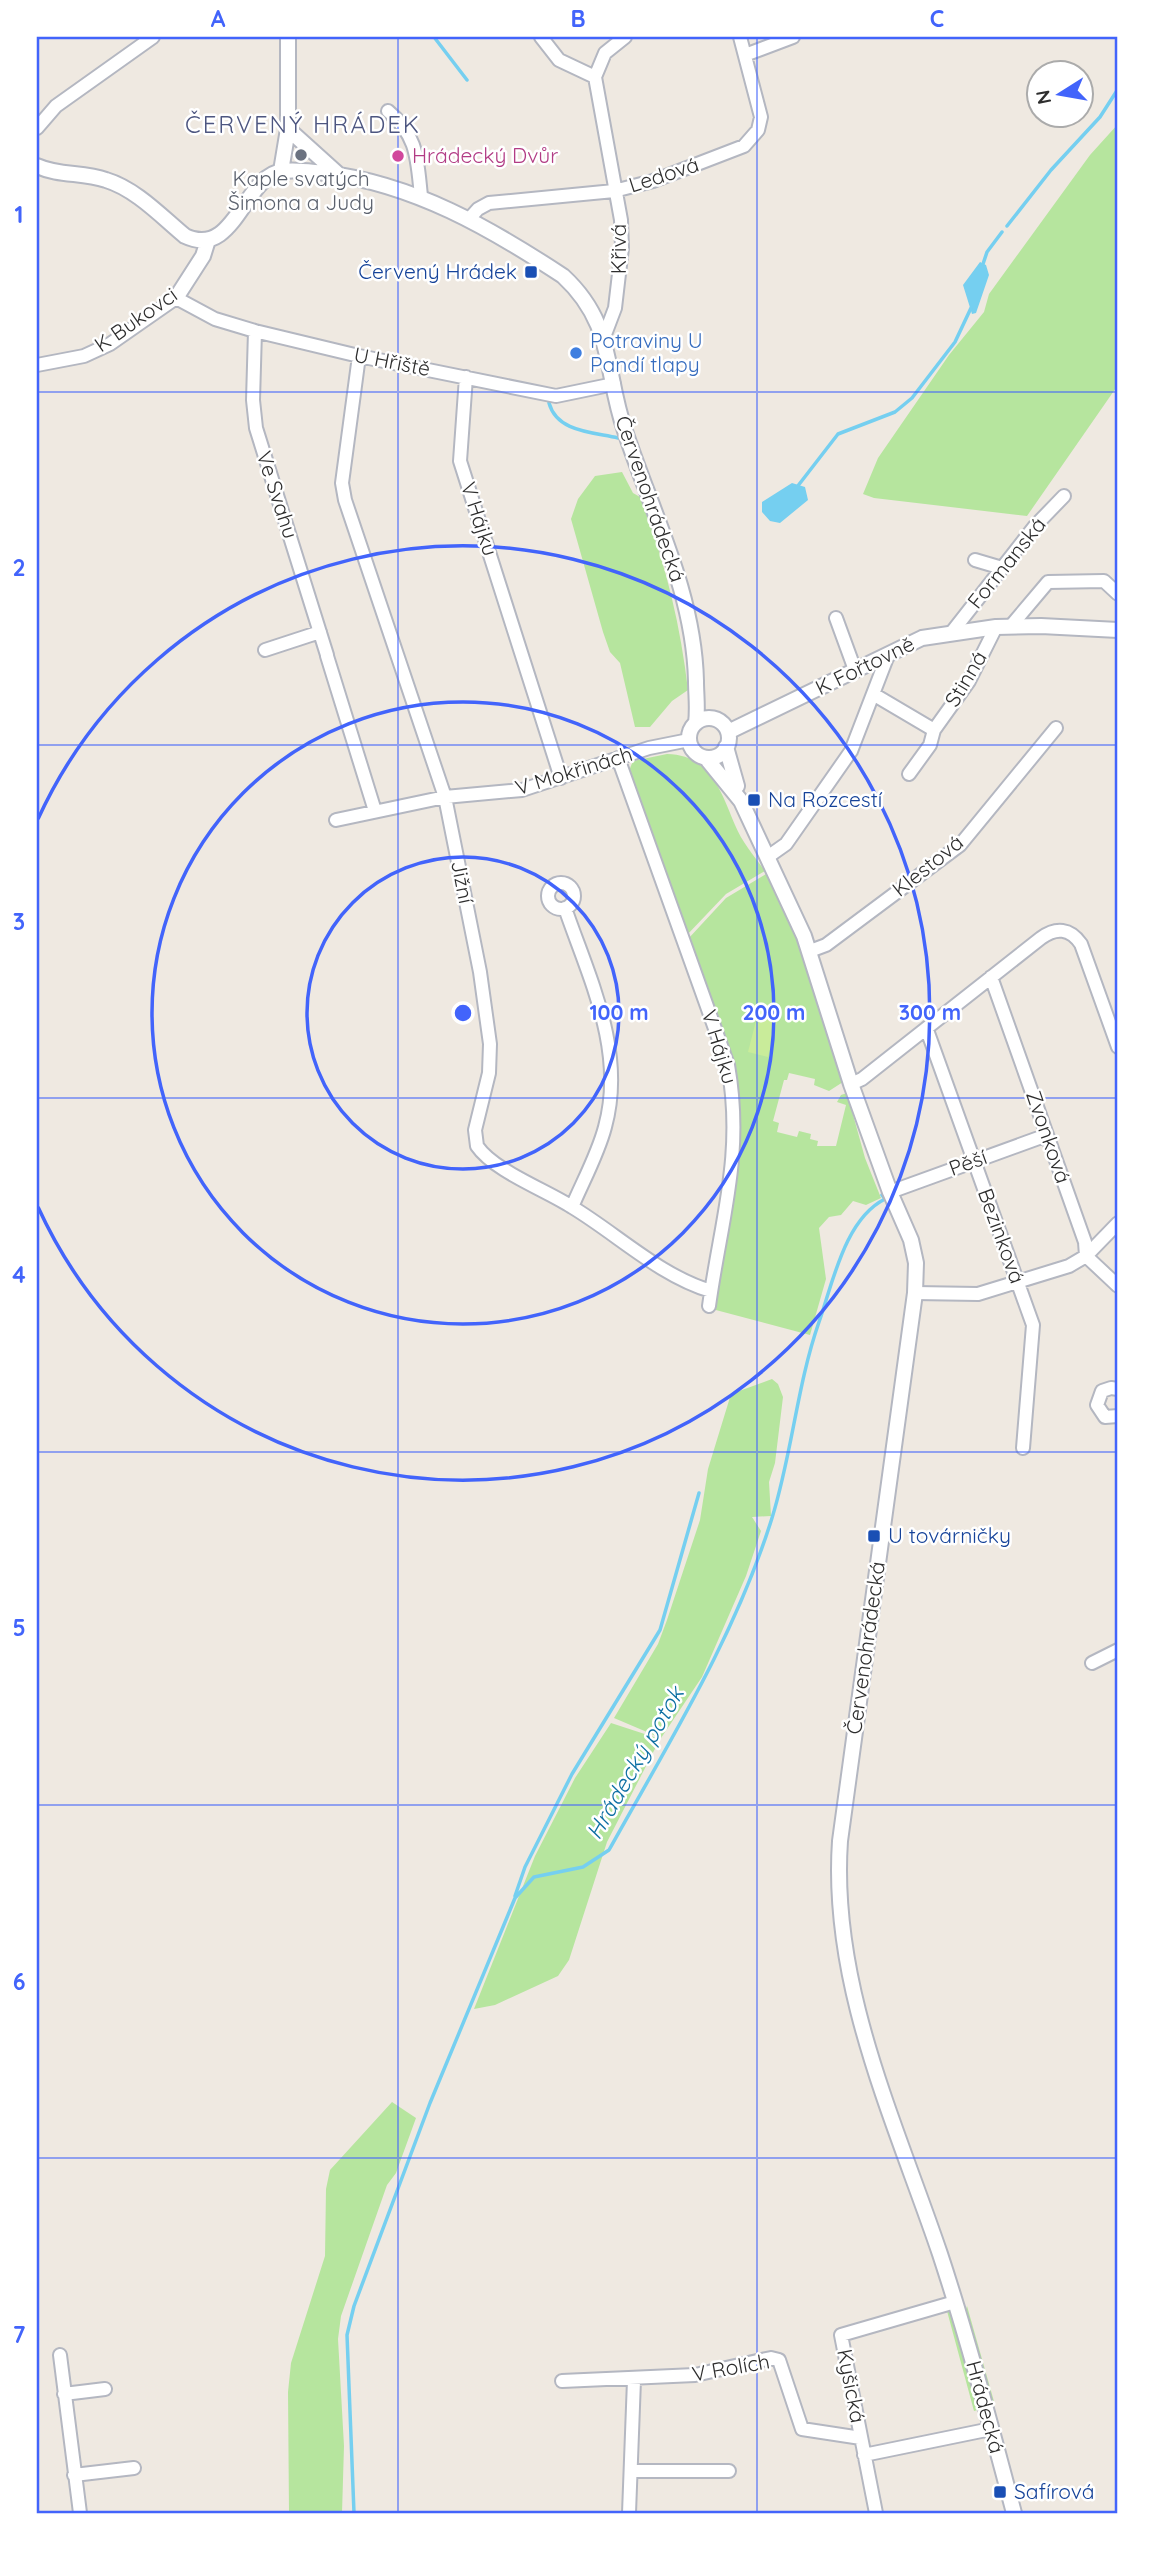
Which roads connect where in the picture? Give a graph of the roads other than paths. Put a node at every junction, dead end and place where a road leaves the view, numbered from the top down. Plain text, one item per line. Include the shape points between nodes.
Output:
1 (153, 37) edge
2 (288, 37) edge
3 (541, 37) edge
4 (625, 37) edge
5 (740, 37) edge
6 (793, 37) edge
7 (745, 55) junction
8 (595, 77) junction
9 (388, 111) dead end
10 (37, 128) edge
11 (288, 129) junction
12 (37, 166) edge
13 (281, 171) junction
14 (339, 175) junction
15 (614, 191) junction
16 (421, 196) junction
17 (469, 219) junction
18 (208, 240) junction
19 (176, 298) junction
20 (256, 331) junction
21 (604, 337) junction
22 (359, 356) junction
23 (37, 365) edge
24 (466, 377) junction
25 (614, 384) junction
26 (1064, 496) dead end
27 (975, 561) dead end
28 (1002, 568) junction
29 (1118, 594) edge
30 (836, 618) dead end
31 (1003, 627) junction
32 (1118, 631) edge
33 (320, 632) junction
34 (952, 632) junction
35 (265, 650) dead end
36 (888, 655) junction
37 (696, 666) junction
38 (855, 670) junction
39 (873, 694) junction
40 (715, 719) junction
41 (695, 723) junction
42 (1056, 728) dead end
43 (934, 730) junction
44 (689, 740) junction
45 (727, 740) junction
46 (618, 758) junction
47 (706, 758) junction
48 (909, 774) dead end
49 (561, 778) junction
50 (445, 797) junction
51 (741, 801) junction
52 (375, 811) junction
53 (336, 820) dead end
54 (769, 856) junction
55 (565, 908) dead end
56 (810, 951) junction
57 (991, 977) junction
58 (927, 1030) junction
59 (1118, 1047) edge
60 (851, 1084) junction
61 (1047, 1135) junction
62 (974, 1160) junction
63 (890, 1192) junction
64 (572, 1206) junction
65 (1118, 1223) edge
66 (1086, 1256) junction
67 (1018, 1282) junction
68 (1118, 1286) edge
69 (711, 1292) junction
70 (915, 1293) junction
71 (709, 1306) dead end
72 (1118, 1389) edge
73 (1118, 1416) edge
74 (1023, 1448) dead end
75 (1118, 1650) edge
76 (1092, 1663) dead end
77 (955, 2302) junction
78 (60, 2355) dead end
79 (634, 2380) junction
80 (562, 2381) dead end
81 (105, 2389) dead end
82 (64, 2394) junction
83 (991, 2429) junction
84 (861, 2438) junction
85 (864, 2455) junction
86 (134, 2468) dead end
87 (631, 2471) junction
88 (729, 2471) dead end
89 (74, 2475) junction
90 (80, 2513) edge
91 (629, 2513) edge
92 (876, 2513) edge
93 (1014, 2513) edge

1 - 10 street via 62,101
2 - 11 street
3 - 8 street via 559,60
4 - 8 street via 605,53
5 - 7 street, Ledová
6 - 7 street
7 - 15 street, Ledová via 761,117 751,140 693,167
8 - 15 street, Křivá
9 - 16 street via 412,137
11 - 13 street
11 - 14 street
12 - 18 street via 117,184 186,236
13 - 14 street, Červenohrádecká
13 - 18 street via 267,178 222,233
14 - 16 street, Červenohrádecká
15 - 17 street, Ledová via 489,203
15 - 21 street, Křivá via 621,219 621,278
16 - 17 street, Červenohrádecká
17 - 21 street, Červenohrádecká via 563,276 589,304
18 - 19 street, K Bukovci
19 - 20 street, U Hřiště via 215,319
19 - 23 street, K Bukovci via 110,344 84,356
20 - 22 street, U Hřiště
20 - 33 street, Ve Svahu via 256,428
21 - 25 street, Červenohrádecká
22 - 24 street, U Hřiště
22 - 50 street, Jižní via 342,483 345,500
24 - 25 street, U Hřiště via 556,396
24 - 49 street, V Hájku via 460,461
25 - 37 street, Červenohrádecká via 624,429 672,555
26 - 28 street, Formanská
27 - 28 street
28 - 34 street, Formanská
29 - 31 street via 1104,581 1048,582
30 - 38 street
31 - 32 street, K Fořtovně
31 - 34 street, K Fořtovně
31 - 43 street, Stinná
33 - 35 street
33 - 52 street, Ve Svahu
34 - 36 street, K Fořtovně via 922,638
36 - 38 street, K Fořtovně
36 - 39 street
37 - 40 street, Červenohrádecká
37 - 41 street, Červenohrádecká
38 - 45 street, K Fořtovně
39 - 43 street, Stinná
39 - 54 street via 851,751 786,844
40 - 41 street
40 - 45 street
41 - 44 street
42 - 56 street, Klestová via 960,845 825,945
43 - 48 street, Stinná via 930,745
44 - 46 street, V Mokřinách
44 - 47 street via 694,752
45 - 47 street via 717,756
45 - 51 street, Červenohrádecká
46 - 49 street, V Mokřinách
46 - 69 street, V Hájku via 728,1065 736,1133
47 - 51 street, Červenohrádecká
49 - 50 street, V Mokřinách via 522,790
50 - 52 street, V Mokřinách
50 - 64 street, Jižní via 490,1044 475,1140 499,1165
51 - 54 street, Červenohrádecká
52 - 53 street, V Mokřinách
54 - 56 street, Červenohrádecká
55 - 64 street via 601,1012 612,1065 605,1129
56 - 60 street, Červenohrádecká
57 - 58 street
57 - 59 street via 1049,932 1069,932 1081,944
57 - 61 street, Zvonková
58 - 60 street
58 - 62 street, Bezinková
60 - 63 street, Červenohrádecká
61 - 62 street, Pěší
61 - 66 street, Zvonková
62 - 63 street, Pěší
62 - 67 street, Bezinková
63 - 70 street, Červenohrádecká via 914,1252
64 - 69 street, Jižní via 677,1277
65 - 66 street
66 - 67 street
66 - 68 street
67 - 70 street via 966,1296
67 - 74 street, Bezinková via 1034,1332
69 - 71 street, V Hájku
70 - 77 street, Červenohrádecká via 849,1773 839,1888 845,1942 872,2061
72 - 73 street via 1102,1391 1097,1405 1105,1417
75 - 76 street
77 - 83 street, Hrádecká
77 - 84 street, Kyšická via 841,2335
78 - 82 street
79 - 80 street, V Rolích
79 - 84 street, V Rolích via 779,2360 802,2429
79 - 87 street
81 - 82 street
82 - 89 street
83 - 85 street
83 - 93 street, Hrádecká
84 - 85 street, Kyšická
85 - 92 street, Kyšická
86 - 89 street
87 - 88 street
87 - 91 street
89 - 90 street

